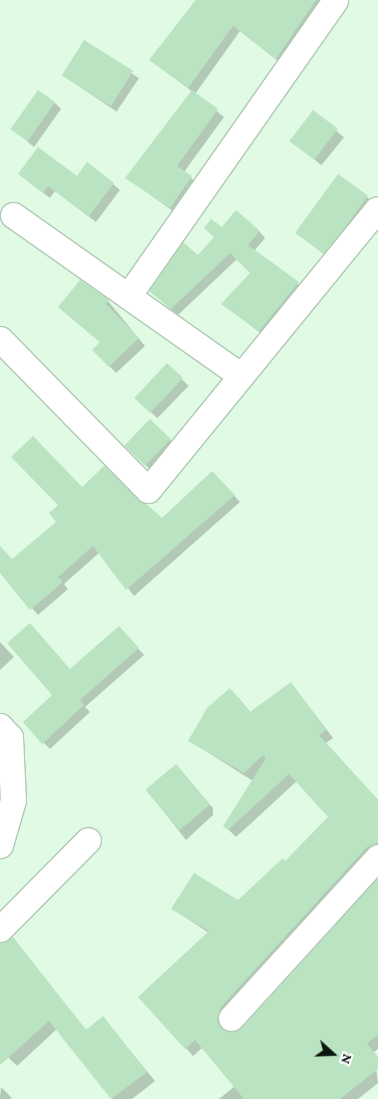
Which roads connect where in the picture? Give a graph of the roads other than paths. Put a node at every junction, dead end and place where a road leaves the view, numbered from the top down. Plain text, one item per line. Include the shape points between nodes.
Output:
1 (335, 0) edge
2 (377, 209) edge
3 (13, 215) dead end
4 (128, 296) junction
5 (3, 349) edge
6 (241, 376) junction
7 (0, 726) edge
8 (88, 840) dead end
9 (0, 845) edge
10 (378, 857) edge
11 (0, 929) edge
12 (231, 1018) dead end

1 - 4 street
2 - 6 street
3 - 4 street
4 - 6 street
5 - 6 street via 148,490
7 - 9 street via 10,737 13,800
8 - 11 street
10 - 12 street

